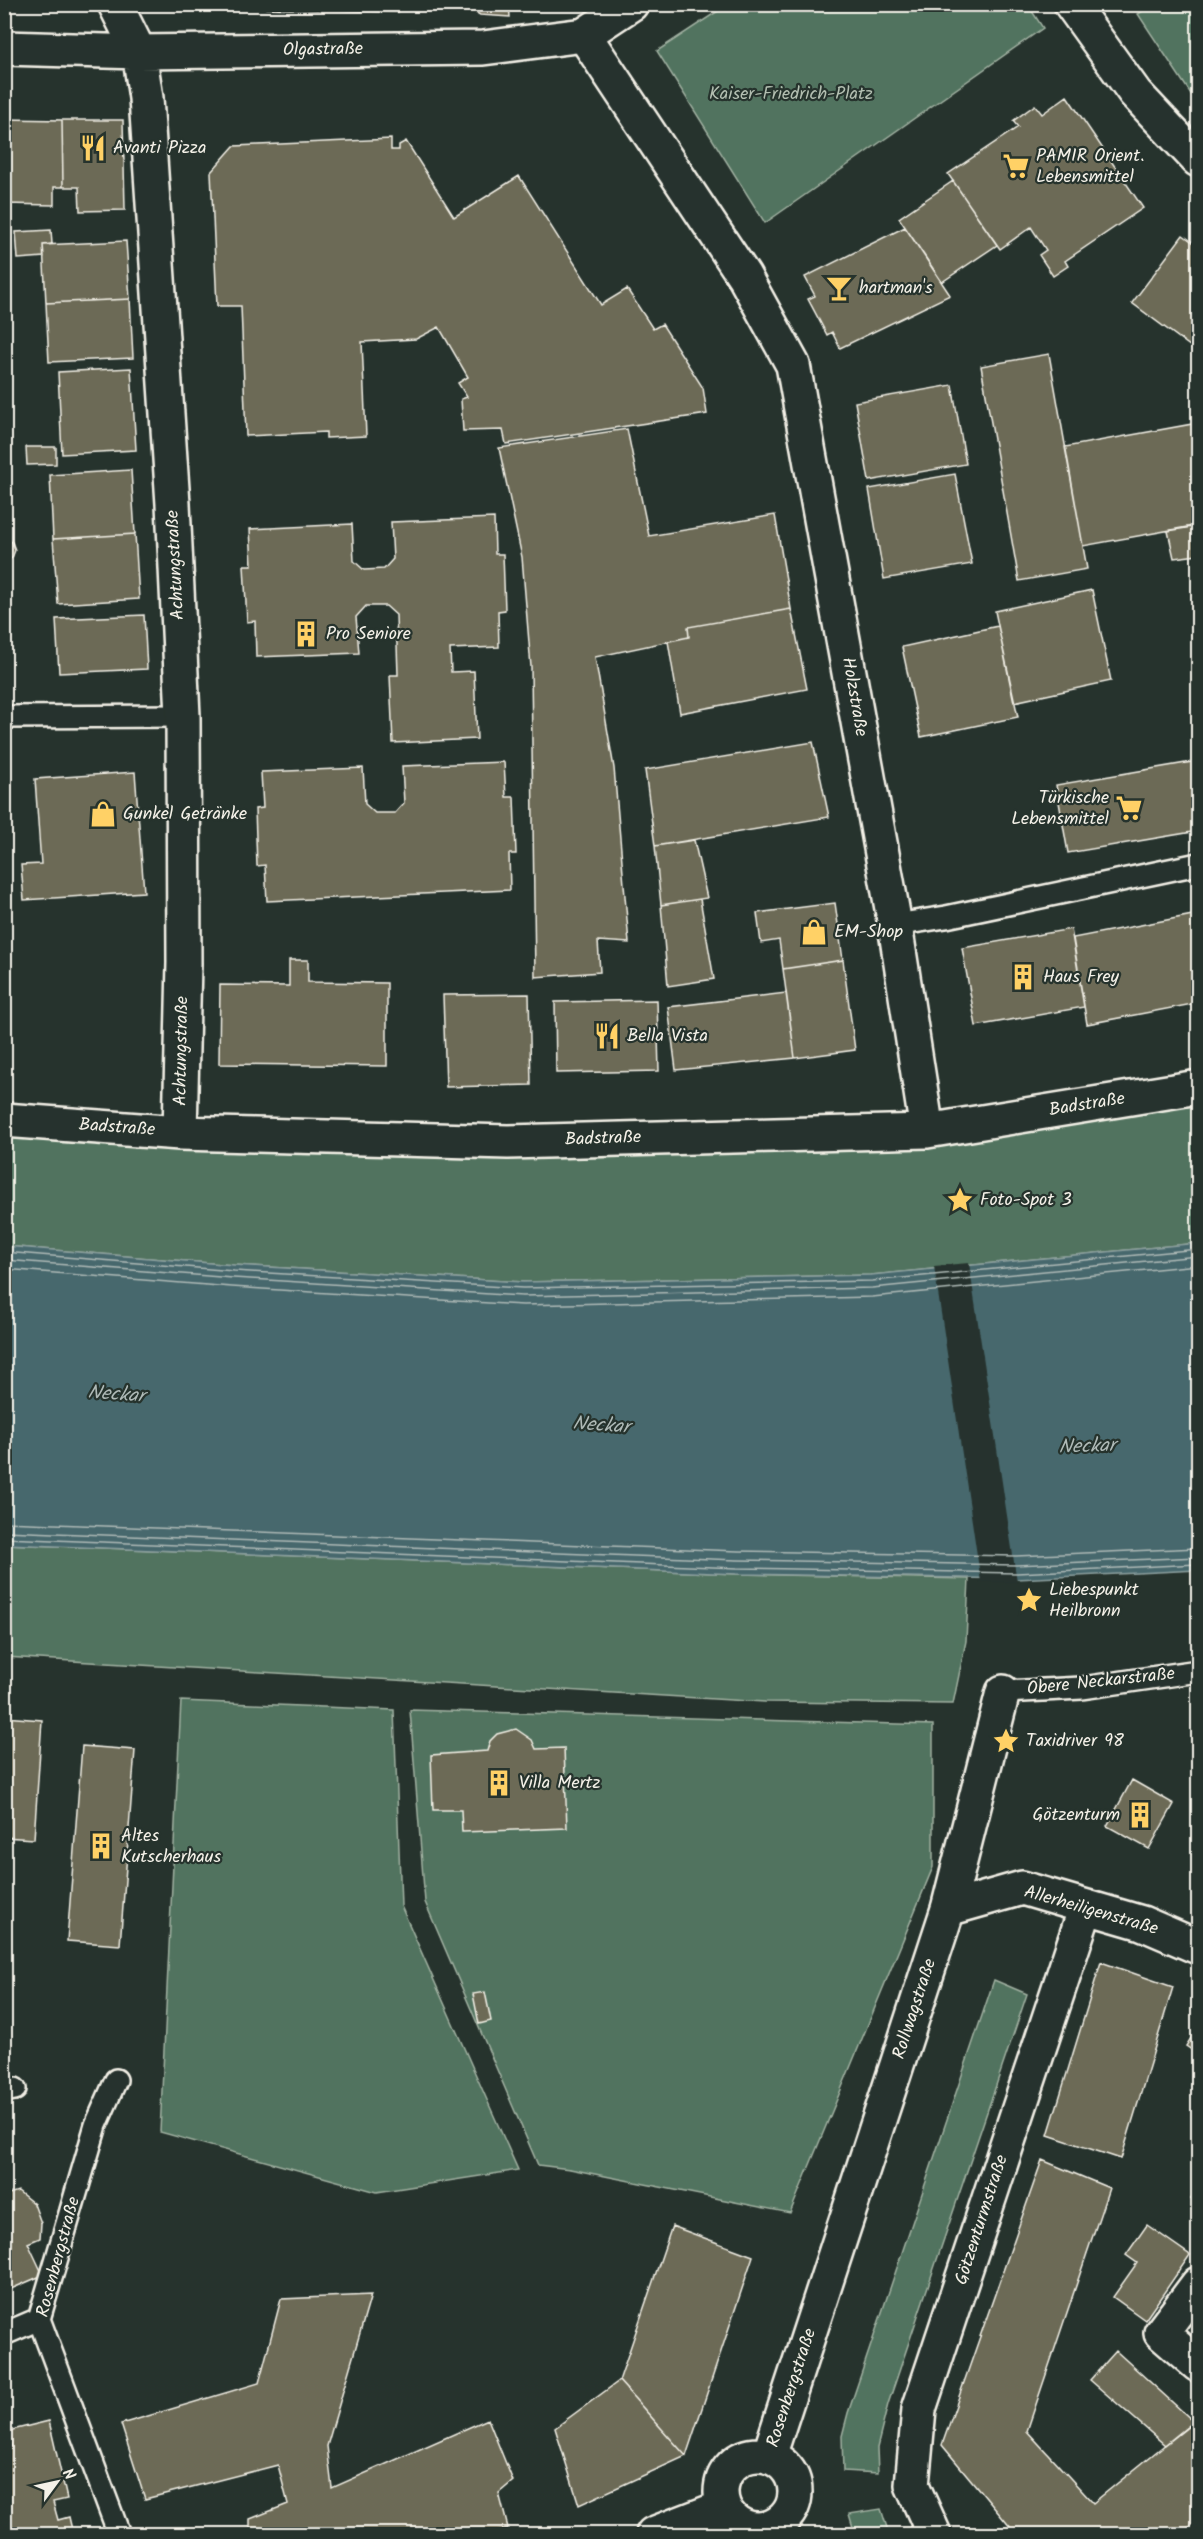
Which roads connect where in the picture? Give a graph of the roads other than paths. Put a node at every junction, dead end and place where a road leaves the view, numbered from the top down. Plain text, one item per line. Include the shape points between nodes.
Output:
1 (116, 4) edge
2 (632, 4) edge
3 (1071, 4) edge
4 (584, 35) junction
5 (4, 48) edge
6 (139, 52) junction
7 (1198, 160) edge
8 (183, 716) junction
9 (4, 717) edge
10 (1198, 864) edge
11 (895, 925) junction
12 (1198, 1088) edge
13 (4, 1120) edge
14 (927, 1131) junction
15 (180, 1133) junction
16 (1198, 1671) edge
17 (1003, 1692) joint
18 (1086, 1907) junction
19 (948, 1909) junction
20 (1198, 1947) edge
21 (116, 2080) dead end
22 (1198, 2284) edge
23 (39, 2319) junction
24 (814, 2321) joint
25 (4, 2334) edge
26 (1198, 2365) edge
27 (769, 2456) junction
28 (723, 2507) junction
29 (788, 2527) edge
30 (119, 2535) edge
31 (653, 2535) edge
32 (934, 2535) edge

1 - 6 street, Achtungstraße
2 - 4 street, Olgastraße
3 - 7 street via 1135,93
4 - 6 street, Olgastraße via 483,48
4 - 11 street, Holzstraße via 744,276 793,365
5 - 6 street, Olgastraße
6 - 8 street, Achtungstraße via 146,98
8 - 9 lane
8 - 15 street, Achtungstraße
10 - 11 lane
11 - 14 street, Holzstraße
12 - 14 street, Badstraße
13 - 15 street, Badstraße
14 - 15 street, Badstraße via 508,1142
16 - 17 lane, Obere Neckarstraße via 1082,1688
17 - 19 street, Rollwagstraße
18 - 19 street, Allerheiligenstraße via 1022,1888
18 - 20 street, Allerheiligenstraße via 1143,1923
18 - 32 street, Götzenturmstraße via 919,2409 912,2486
19 - 24 street, Rollwagstraße
21 - 23 lane, Rosenbergstraße via 96,2125
22 - 26 street via 1161,2333
23 - 25 lane
23 - 30 lane, Rosenbergstraße
24 - 27 street, Rosenbergstraße
27 - 28 street, Rosenbergstraße via 755,2454 729,2466 722,2478
27 - 29 street, Rosenbergstraße via 787,2468 795,2487
28 - 29 street, Rosenbergstraße via 729,2517 750,2529
28 - 31 street

